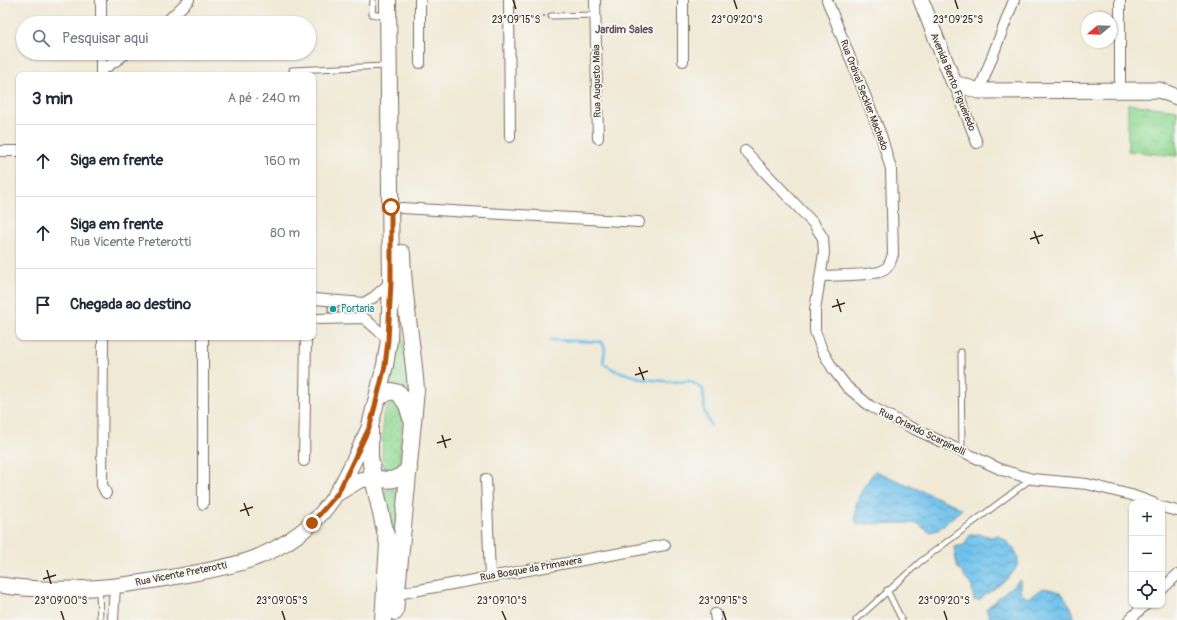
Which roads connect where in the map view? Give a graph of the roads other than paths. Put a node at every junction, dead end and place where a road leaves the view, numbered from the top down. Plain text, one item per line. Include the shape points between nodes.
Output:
1 (101, 0) edge
2 (189, 0) edge
3 (373, 0) edge
4 (388, 0) edge
5 (399, 0) edge
6 (420, 0) edge
7 (509, 0) edge
8 (595, 0) edge
9 (683, 0) edge
10 (827, 0) edge
11 (920, 0) edge
12 (1120, 0) edge
13 (1013, 1) edge
14 (596, 15) junction
15 (101, 16) edge
16 (172, 16) edge
17 (551, 16) road end
18 (388, 18) junction
19 (101, 60) edge
20 (118, 60) edge
21 (683, 61) dead end
22 (420, 64) dead end
23 (389, 66) junction
24 (292, 70) dead end
25 (101, 72) edge
26 (102, 72) edge
27 (954, 84) junction
28 (1120, 90) junction
29 (979, 91) junction
30 (1177, 97) edge
31 (510, 137) dead end
32 (598, 138) dead end
33 (977, 143) dead end
34 (0, 151) edge
35 (16, 151) edge
36 (745, 151) dead end
37 (402, 208) junction
38 (639, 222) dead end
39 (822, 276) junction
40 (391, 282) junction
41 (316, 299) edge
42 (316, 300) edge
43 (364, 303) junction
44 (364, 318) junction
45 (316, 321) edge
46 (103, 340) edge
47 (203, 340) edge
48 (306, 340) edge
49 (388, 340) junction
50 (961, 352) dead end
51 (377, 398) junction
52 (412, 424) junction
53 (370, 426) junction
54 (962, 452) junction
55 (304, 462) dead end
56 (409, 469) junction
57 (373, 478) junction
58 (486, 479) dead end
59 (1032, 479) junction
60 (106, 493) dead end
61 (338, 493) junction
62 (1145, 500) edge
63 (203, 504) dead end
64 (1165, 508) edge
65 (1177, 511) edge
66 (665, 545) dead end
67 (490, 576) junction
68 (1177, 576) edge
69 (0, 584) edge
70 (115, 586) junction
71 (1165, 586) edge
72 (98, 587) junction
73 (888, 590) junction
74 (397, 594) junction
75 (1142, 608) edge
76 (100, 620) edge
77 (113, 620) edge
78 (384, 620) edge
79 (395, 620) edge
80 (856, 620) edge
81 (902, 620) edge
82 (1129, 620) edge

1 - 15 street
2 - 16 street
3 - 18 lane via 372,14
4 - 18 main road
5 - 37 main road
6 - 22 street
7 - 31 street
8 - 14 street, Rua Augusto Maia
9 - 21 street
10 - 39 street, Rua Ordival Seckler Machado via 881,135 891,169 893,254 890,264 883,271
11 - 27 street, Avenida Bento Figueiredo
12 - 28 street
13 - 29 street
14 - 17 lane
14 - 32 street, Rua Augusto Maia
18 - 23 main road
19 - 25 street
20 - 26 street
23 - 24 lane
23 - 40 main road
27 - 29 street
27 - 33 street, Avenida Bento Figueiredo
28 - 29 street
28 - 30 street via 1159,90
34 - 35 street
36 - 39 street, Rua Orlando Scarpinelli via 817,229 822,238 824,253
37 - 38 street
37 - 52 main road via 402,275 416,390
39 - 54 street, Rua Orlando Scarpinelli via 815,310 816,331 822,350 847,387 870,406
40 - 43 street
40 - 49 main road
41 - 43 street
42 - 45 street via 321,310
43 - 44 street
44 - 45 street
44 - 49 street
46 - 60 street via 102,485
47 - 63 street
48 - 55 street
49 - 51 main road
50 - 54 lane
51 - 52 main road via 391,392 398,393 407,405
51 - 53 main road
52 - 56 main road
53 - 57 main road
53 - 61 street, Rua Vicente Preterotti
54 - 59 street, Rua Orlando Scarpinelli via 1002,470
56 - 57 main road via 400,478 391,481
56 - 74 main road
57 - 61 street, Rua Vicente Preterotti via 360,480
57 - 78 main road via 388,544
58 - 67 street
59 - 62 street, Rua Orlando Scarpinelli via 1087,484
59 - 73 lane via 920,562
61 - 70 street, Rua Vicente Preterotti via 312,523 286,543 258,557 206,571
64 - 65 street
66 - 67 street, Rua Bosque da Primavera
67 - 74 street, Rua Bosque da Primavera
68 - 71 street
69 - 72 street, Rua Vicente Preterotti via 19,588
70 - 72 street, Rua Vicente Preterotti
70 - 77 street
72 - 76 lane
73 - 80 lane
73 - 81 lane
74 - 79 main road
75 - 82 street

